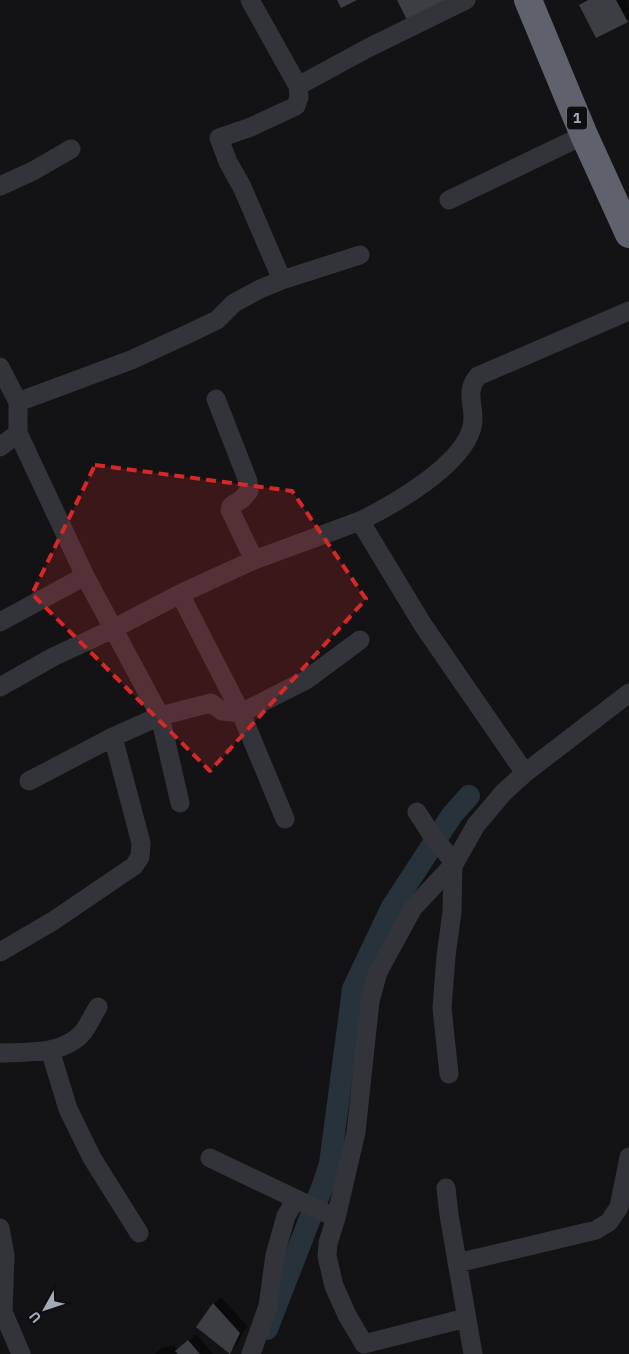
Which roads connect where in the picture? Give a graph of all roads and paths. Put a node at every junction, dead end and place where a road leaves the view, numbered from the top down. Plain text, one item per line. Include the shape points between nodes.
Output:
1 (250, 0) edge
2 (466, 0) edge
3 (528, 0) edge
4 (298, 86) junction
5 (584, 135) junction
6 (71, 149) dead end
7 (0, 186) edge
8 (449, 200) dead end
9 (629, 234) edge
10 (360, 255) dead end
11 (282, 280) junction
12 (629, 310) edge
13 (0, 367) edge
14 (216, 399) dead end
15 (18, 402) junction
16 (18, 434) junction
17 (0, 447) edge
18 (360, 521) junction
19 (254, 560) junction
20 (85, 576) junction
21 (180, 594) junction
22 (0, 622) edge
23 (113, 629) junction
24 (360, 640) dead end
25 (0, 687) edge
26 (629, 693) edge
27 (241, 713) junction
28 (160, 716) junction
29 (113, 737) junction
30 (525, 773) junction
31 (29, 781) dead end
32 (180, 803) dead end
33 (417, 812) dead end
34 (285, 819) dead end
35 (453, 861) junction
36 (0, 952) edge
37 (98, 1007) dead end
38 (50, 1050) junction
39 (0, 1053) edge
40 (449, 1074) dead end
41 (210, 1158) dead end
42 (629, 1158) edge
43 (446, 1188) dead end
44 (301, 1201) junction
45 (334, 1218) junction
46 (0, 1228) edge
47 (139, 1233) dead end
48 (457, 1263) junction
49 (466, 1318) junction
50 (21, 1354) edge
51 (251, 1354) edge
52 (473, 1354) edge

1 - 4 street
2 - 4 street
3 - 5 highway, 1
4 - 11 street via 296,106 219,138
5 - 8 street
5 - 9 highway, 1
6 - 7 street
10 - 11 street
11 - 15 street via 234,303 217,320 190,333 130,360
12 - 18 street via 478,376 471,387 472,426 461,450 410,492
13 - 15 street
14 - 19 street via 248,481 249,491 230,510
15 - 16 street
16 - 17 street
16 - 20 street
18 - 19 street
18 - 30 street via 423,624
19 - 21 street
20 - 22 street
20 - 23 street
21 - 23 street
21 - 27 street
23 - 25 street
23 - 28 street
24 - 27 street via 306,680
26 - 30 street
27 - 28 street via 222,711 211,703
27 - 34 street
28 - 29 street
28 - 32 street
29 - 31 street
29 - 36 street via 141,843 140,857 134,866 110,884
30 - 35 street via 476,825
33 - 35 street
35 - 40 street via 452,912 442,1008
35 - 45 street via 413,908 378,972 370,1001 356,1132
37 - 38 street via 83,1032 69,1044
38 - 39 street
38 - 47 street via 68,1109 92,1158
41 - 44 street
42 - 48 street via 619,1207 610,1222 596,1230
43 - 48 street
44 - 45 street
44 - 51 street via 286,1216 268,1306
45 - 49 street via 327,1256 334,1286 364,1344
46 - 50 street via 5,1255 4,1312
48 - 49 street
49 - 52 street

